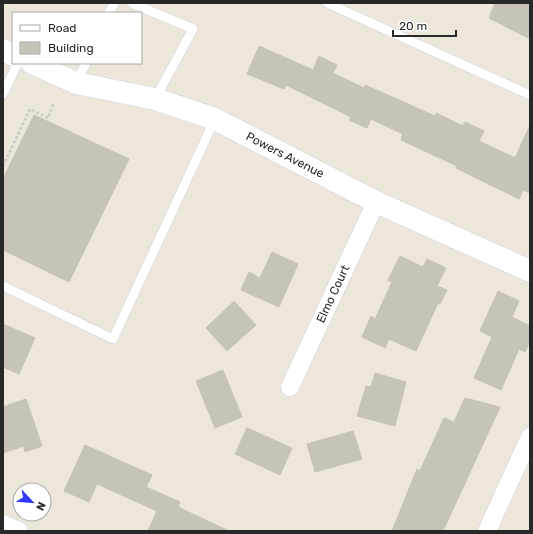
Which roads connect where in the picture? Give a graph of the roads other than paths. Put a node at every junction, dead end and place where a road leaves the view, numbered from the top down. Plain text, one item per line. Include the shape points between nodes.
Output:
1 (114, 3) edge
2 (132, 3) edge
3 (327, 3) edge
4 (110, 12) edge
5 (3, 50) edge
6 (12, 54) edge
7 (18, 64) edge
8 (34, 64) edge
9 (86, 64) edge
10 (76, 83) junction
11 (3, 94) edge
12 (530, 95) edge
13 (155, 99) junction
14 (215, 119) junction
15 (376, 202) junction
16 (530, 271) edge
17 (3, 286) edge
18 (290, 387) dead end
19 (530, 437) edge
20 (3, 524) edge
21 (19, 531) edge
22 (487, 531) edge

1 - 4 lane
2 - 13 lane via 193,29
3 - 12 lane
5 - 6 street
7 - 11 lane
8 - 10 street, Powers Avenue
9 - 10 lane
10 - 13 street, Powers Avenue
13 - 14 street, Powers Avenue
14 - 15 street, Powers Avenue
14 - 17 lane via 113,339
15 - 16 street, Powers Avenue
15 - 18 street, Elmo Court
19 - 22 street
20 - 21 street

